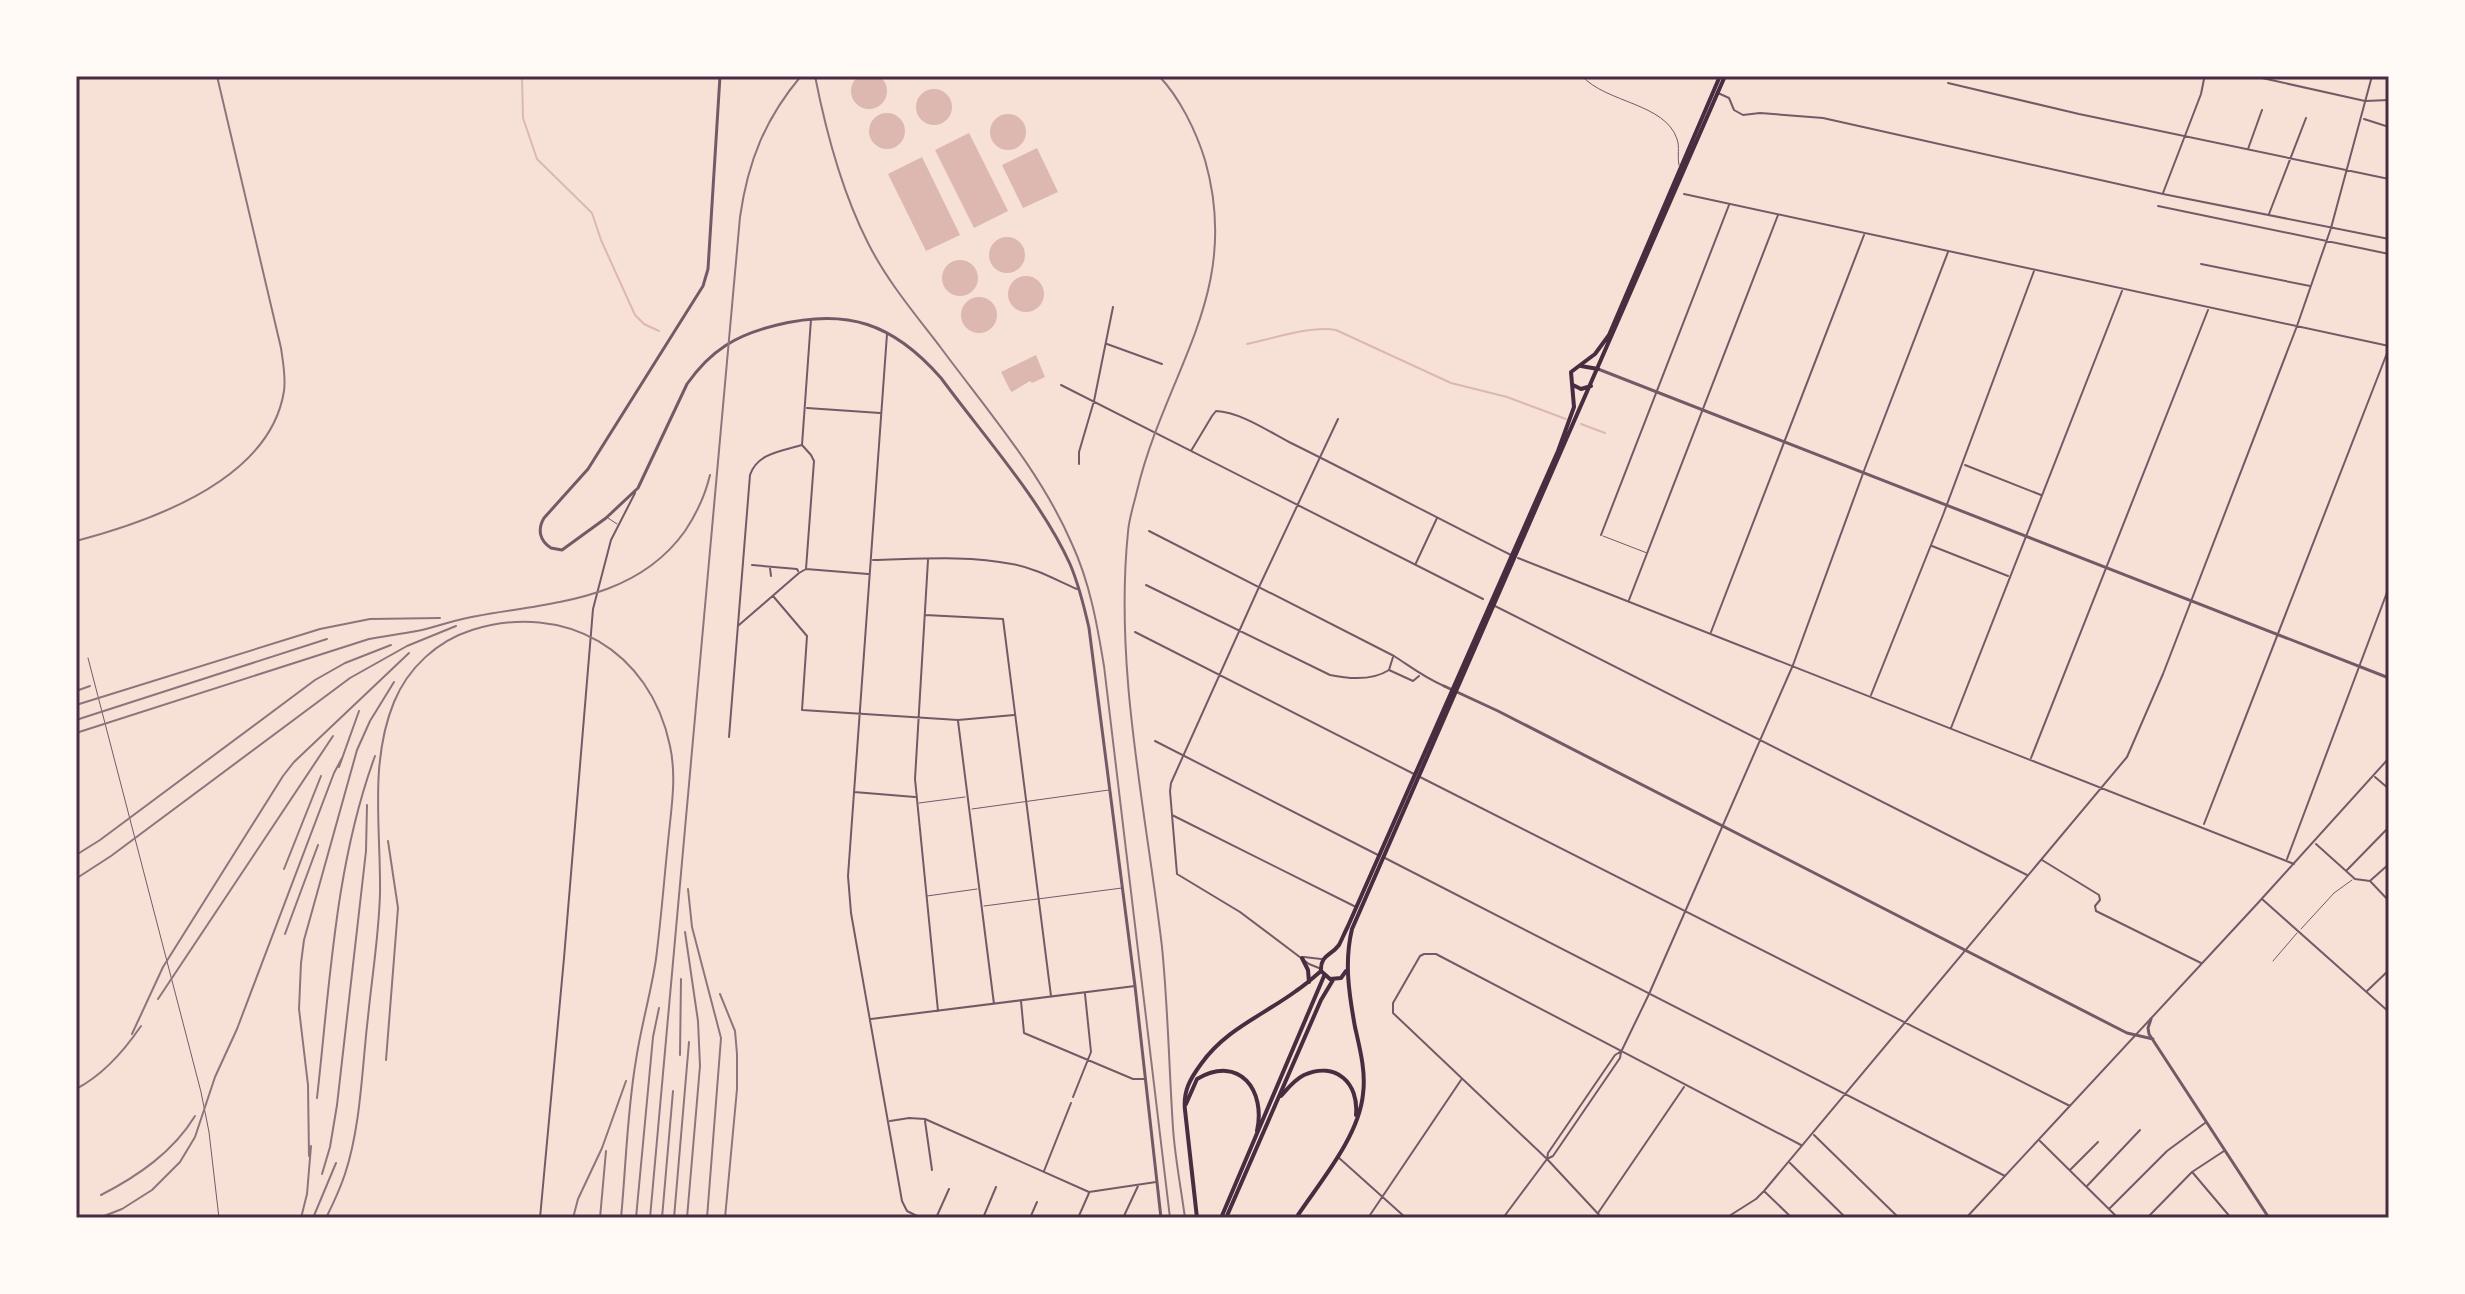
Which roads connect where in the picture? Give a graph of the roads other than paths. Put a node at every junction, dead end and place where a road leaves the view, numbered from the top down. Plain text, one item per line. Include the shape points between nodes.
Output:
1 (720, 76) edge
2 (1582, 76) edge
3 (1722, 76) edge
4 (2253, 76) edge
5 (2372, 76) edge
6 (2204, 79) dead end
7 (1948, 83) dead end
8 (1717, 93) junction
9 (2389, 100) edge
10 (2365, 101) junction
11 (2262, 110) dead end
12 (2306, 118) dead end
13 (2361, 118) junction
14 (2389, 127) edge
15 (2185, 136) junction
16 (2248, 149) junction
17 (2290, 158) junction
18 (1680, 167) junction
19 (2347, 171) junction
20 (2389, 179) edge
21 (1684, 194) dead end
22 (2163, 194) junction
23 (1730, 204) junction
24 (2158, 206) dead end
25 (1778, 215) junction
26 (2269, 215) junction
27 (2331, 228) junction
28 (1864, 234) junction
29 (2389, 239) edge
30 (2326, 241) junction
31 (1948, 252) junction
32 (2389, 254) edge
33 (2201, 264) dead end
34 (2034, 270) junction
35 (2311, 287) junction
36 (2123, 290) junction
37 (1113, 307) dead end
38 (2209, 308) junction
39 (811, 318) junction
40 (2297, 326) junction
41 (887, 333) junction
42 (1105, 343) junction
43 (2389, 347) edge
44 (1162, 364) dead end
45 (1579, 366) junction
46 (1598, 369) junction
47 (1570, 380) junction
48 (1061, 385) dead end
49 (1591, 386) junction
50 (1656, 392) junction
51 (1094, 401) junction
52 (806, 408) junction
53 (1702, 410) junction
54 (882, 413) junction
55 (1338, 419) dead end
56 (1782, 442) junction
57 (802, 445) junction
58 (1191, 451) junction
59 (1319, 457) junction
60 (1079, 464) dead end
61 (1962, 464) junction
62 (1863, 473) junction
63 (638, 488) junction
64 (2042, 495) junction
65 (1297, 505) junction
66 (1947, 505) junction
67 (1438, 517) junction
68 (606, 518) junction
69 (618, 525) junction
70 (1149, 531) dead end
71 (1601, 535) joint
72 (2026, 536) junction
73 (1931, 546) junction
74 (1647, 554) junction
75 (1514, 556) junction
76 (872, 560) junction
77 (928, 560) junction
78 (752, 565) dead end
79 (1415, 565) junction
80 (770, 567) junction
81 (2107, 568) junction
82 (806, 569) junction
83 (799, 573) junction
84 (868, 574) junction
85 (771, 576) dead end
86 (2009, 577) junction
87 (1146, 585) dead end
88 (1259, 587) junction
89 (2389, 587) edge
90 (1080, 591) junction
91 (773, 596) junction
92 (1483, 599) dead end
93 (1628, 601) junction
94 (2191, 601) junction
95 (1495, 606) junction
96 (925, 615) junction
97 (738, 626) junction
98 (1239, 630) junction
99 (1135, 632) dead end
100 (1711, 633) junction
101 (2278, 635) junction
102 (1394, 656) junction
103 (88, 658) dead end
104 (1793, 665) junction
105 (2358, 666) junction
106 (1389, 670) junction
107 (1219, 675) junction
108 (1419, 675) junction
109 (2389, 678) edge
110 (1444, 686) joint
111 (1456, 691) junction
112 (1871, 696) junction
113 (858, 714) junction
114 (1015, 715) junction
115 (918, 718) junction
116 (958, 720) junction
117 (1951, 728) junction
118 (729, 737) dead end
119 (1760, 740) junction
120 (1155, 741) dead end
121 (1183, 755) junction
122 (2389, 758) edge
123 (2031, 759) junction
124 (1418, 776) junction
125 (2373, 776) junction
126 (2103, 787) junction
127 (2389, 789) edge
128 (1110, 790) junction
129 (853, 792) junction
130 (968, 796) junction
131 (916, 797) junction
132 (1026, 802) junction
133 (919, 803) junction
134 (969, 810) junction
135 (1171, 815) junction
136 (1723, 825) junction
137 (2203, 827) junction
138 (2389, 827) edge
139 (2314, 842) junction
140 (1382, 857) junction
141 (2041, 860) junction
142 (2286, 860) junction
143 (2294, 864) junction
144 (2389, 864) edge
145 (2347, 871) junction
146 (2028, 876) junction
147 (2355, 879) junction
148 (2370, 881) junction
149 (1123, 888) junction
150 (980, 889) junction
151 (927, 896) junction
152 (1039, 899) junction
153 (2262, 899) junction
154 (2389, 901) edge
155 (982, 906) junction
156 (1357, 907) junction
157 (1685, 912) junction
158 (2298, 931) junction
159 (1966, 949) junction
160 (1330, 953) junction
161 (1300, 957) junction
162 (1322, 959) junction
163 (1346, 961) junction
164 (2273, 961) dead end
165 (2202, 964) junction
166 (1347, 969) junction
167 (2389, 970) edge
168 (1322, 972) junction
169 (1333, 980) junction
170 (1309, 982) junction
171 (1135, 986) junction
172 (1085, 992) junction
173 (2366, 992) junction
174 (1649, 994) junction
175 (1051, 996) junction
176 (1021, 1000) junction
177 (994, 1004) junction
178 (938, 1011) junction
179 (2389, 1012) edge
180 (2151, 1019) junction
181 (870, 1020) junction
182 (1906, 1024) junction
183 (2134, 1036) junction
184 (2153, 1039) junction
185 (1621, 1052) junction
186 (1088, 1060) junction
187 (1199, 1066) junction
188 (1462, 1078) junction
189 (1146, 1079) junction
190 (1197, 1079) junction
191 (1685, 1086) junction
192 (1846, 1096) junction
193 (1073, 1097) dead end
194 (1277, 1101) junction
195 (1071, 1103) dead end
196 (2070, 1106) junction
197 (1185, 1110) junction
198 (925, 1119) junction
199 (888, 1122) junction
200 (2206, 1123) junction
201 (1354, 1126) junction
202 (2140, 1130) dead end
203 (1813, 1134) junction
204 (2039, 1140) junction
205 (2098, 1142) dead end
206 (1802, 1146) junction
207 (1252, 1148) junction
208 (2225, 1150) junction
209 (1337, 1156) junction
210 (1547, 1159) junction
211 (1789, 1162) junction
212 (932, 1170) dead end
213 (2070, 1170) junction
214 (1044, 1172) junction
215 (2192, 1172) junction
216 (2005, 1176) junction
217 (1157, 1182) junction
218 (1138, 1185) junction
219 (2086, 1186) junction
220 (996, 1187) dead end
221 (949, 1189) dead end
222 (1764, 1191) junction
223 (1089, 1192) junction
224 (1383, 1197) junction
225 (1232, 1201) junction
226 (1037, 1202) dead end
227 (2109, 1209) junction
228 (1598, 1213) junction
229 (219, 1218) edge
230 (540, 1218) edge
231 (921, 1218) edge
232 (936, 1218) edge
233 (983, 1218) edge
234 (1030, 1218) edge
235 (1078, 1218) edge
236 (1123, 1218) edge
237 (1161, 1218) edge
238 (1197, 1218) edge
239 (1224, 1218) edge
240 (1296, 1218) edge
241 (1368, 1218) edge
242 (1406, 1218) edge
243 (1503, 1218) edge
244 (1602, 1218) edge
245 (1726, 1218) edge
246 (1792, 1218) edge
247 (1846, 1218) edge
248 (1899, 1218) edge
249 (1966, 1218) edge
250 (2118, 1218) edge
251 (2147, 1218) edge
252 (2231, 1218) edge
253 (2269, 1218) edge

1 - 68 street via 703,286 595,459 544,518 541,536 551,548 562,550
2 - 18 lane via 1665,119 1677,138
3 - 8 main road
3 - 18 main road
4 - 10 street
5 - 10 street
6 - 15 street
7 - 15 street
8 - 22 street via 1743,115 1823,118
8 - 46 main road
9 - 10 street
10 - 13 street
11 - 16 street
12 - 17 street
13 - 14 street
13 - 19 street
15 - 16 street
15 - 22 street
16 - 17 street
17 - 19 street
17 - 26 street
18 - 45 main road via 1609,335
19 - 20 street
19 - 27 street
21 - 23 street
22 - 26 street
23 - 25 street
23 - 50 street
24 - 30 street
25 - 28 street
25 - 53 street
26 - 27 street
27 - 29 street
27 - 30 street
28 - 31 street
28 - 56 street
30 - 32 street
30 - 35 street
31 - 34 street
31 - 62 street
33 - 35 street
34 - 36 street
34 - 61 street
35 - 40 street
36 - 38 street
36 - 64 street
37 - 42 street
38 - 40 street
38 - 81 street
39 - 41 street via 846,319
39 - 52 street
39 - 63 street via 749,332 697,369
40 - 43 street
40 - 94 street
41 - 54 street
41 - 90 street via 925,360 994,449 1047,520
42 - 44 street
42 - 51 street
43 - 101 street
45 - 46 main road
45 - 47 main road
46 - 49 main road
46 - 50 street
47 - 49 main road via 1578,388
47 - 75 main road via 1571,418
48 - 51 street
49 - 75 main road
50 - 53 street
50 - 71 street
51 - 58 street
51 - 60 street
52 - 54 street
52 - 57 street
53 - 56 street
53 - 74 street
54 - 76 street
55 - 59 street
56 - 62 street
56 - 100 street
57 - 82 street via 814,461
57 - 97 street via 764,457 752,469
58 - 59 street via 1219,411
58 - 65 street
59 - 65 street
59 - 67 street
61 - 64 street
61 - 66 street
62 - 66 street
62 - 104 street
63 - 68 street
63 - 69 street
64 - 72 street
65 - 79 street
65 - 88 street
66 - 72 street
66 - 73 street
67 - 75 street
67 - 79 street
68 - 69 lane
69 - 230 street via 592,615
70 - 88 street
71 - 74 lane
72 - 81 street
72 - 86 street
73 - 86 street
73 - 112 street
74 - 93 street
75 - 93 street
75 - 95 main road
75 - 111 main road
76 - 77 street
76 - 84 street
77 - 90 street via 1013,564
77 - 96 street
78 - 80 street
79 - 92 street
80 - 83 street
80 - 85 street
81 - 94 street
81 - 123 street
82 - 83 street
82 - 84 street
83 - 91 street
84 - 113 street
86 - 117 street
87 - 98 street
88 - 98 street
88 - 102 street
89 - 105 street
90 - 128 street
91 - 97 street
91 - 113 street via 807,636 802,710
93 - 100 street
94 - 101 street
94 - 126 street via 2132,748
95 - 111 main road
95 - 119 street
96 - 114 street via 1003,619
96 - 115 street
97 - 118 street
98 - 106 street via 1330,675 1364,678
98 - 107 street
99 - 107 street
100 - 104 street
101 - 105 street
101 - 137 street
102 - 106 street
102 - 108 street
103 - 229 lane via 201,1092
104 - 112 street
104 - 119 street
105 - 109 street
105 - 142 street
106 - 108 street via 1413,681
107 - 121 street
107 - 124 street
108 - 110 street
110 - 111 street
111 - 124 main road
111 - 136 street
112 - 117 street
113 - 115 street
113 - 129 street
114 - 116 street
114 - 132 street
115 - 116 street
115 - 131 street
116 - 130 street
117 - 123 street
119 - 136 street
119 - 146 street
120 - 121 street
121 - 135 street via 1171,783
121 - 140 street
122 - 125 street
123 - 126 street
124 - 140 main road
124 - 157 street
125 - 127 street
125 - 139 street
126 - 137 street
126 - 141 street
128 - 132 lane
128 - 149 street
129 - 131 street
129 - 181 street via 848,886
130 - 133 lane
130 - 134 street
131 - 133 street
132 - 134 lane
132 - 152 street
133 - 151 street
134 - 150 street
135 - 156 street
135 - 161 street via 1177,874
136 - 157 street
136 - 159 street
137 - 142 street
138 - 145 street
139 - 143 street
139 - 145 street
140 - 156 main road
140 - 163 main road via 1352,929
140 - 174 street
141 - 146 street
141 - 165 street via 2099,895 2096,911
142 - 143 street
143 - 153 street
144 - 148 street
145 - 147 street
146 - 159 street
147 - 148 street
147 - 158 lane
148 - 154 street
149 - 152 lane
149 - 171 street
150 - 151 lane
150 - 155 street
151 - 178 street
152 - 155 lane
152 - 175 street
153 - 158 street
153 - 165 street
155 - 177 street
156 - 160 main road
157 - 174 street
157 - 182 street
158 - 164 lane
158 - 173 street
159 - 182 street
159 - 183 street
160 - 162 main road
160 - 163 main road
161 - 162 street
161 - 168 street
161 - 170 main road
162 - 168 main road
163 - 166 main road
165 - 180 street
166 - 169 main road
166 - 201 main road via 1364,1081
167 - 173 street
168 - 169 main road
168 - 170 main road
168 - 207 main road
169 - 194 main road
170 - 187 main road via 1231,1032
171 - 172 street
171 - 189 street
172 - 175 street
172 - 186 street
173 - 179 street
174 - 185 street
174 - 192 street
175 - 176 street
176 - 177 street
176 - 186 street via 1024,1033
177 - 178 street
178 - 181 street
180 - 183 street
180 - 184 street
181 - 199 street
182 - 192 street
182 - 196 street
183 - 184 street
183 - 196 street
184 - 200 street
185 - 188 street via 1436,954 1424,954 1393,1003 1393,1013
185 - 191 street
185 - 210 street
186 - 189 street via 1133,1079
186 - 193 street
187 - 190 main road
187 - 197 main road via 1186,1089
188 - 210 street
188 - 224 street
189 - 217 street
190 - 197 main road
190 - 207 main road via 1228,1071 1247,1081 1259,1110
191 - 206 street
191 - 228 street
192 - 203 street
192 - 216 street
194 - 201 main road via 1305,1075 1323,1070 1338,1074 1353,1091
194 - 225 main road
195 - 214 street
196 - 204 street
197 - 238 main road
198 - 199 street
198 - 212 street
198 - 214 street
199 - 231 street via 902,1201 907,1211
200 - 208 street
200 - 227 street via 2167,1151
201 - 209 main road
202 - 219 street
203 - 206 street
203 - 248 street
204 - 213 street
204 - 216 street
205 - 213 street
206 - 211 street
207 - 225 main road
208 - 215 street
208 - 253 street
209 - 224 street
209 - 240 main road
210 - 228 street
210 - 243 street
211 - 222 street
211 - 247 street
213 - 219 street
214 - 223 street
215 - 251 street
215 - 252 street
216 - 249 street
217 - 218 street
217 - 237 street
218 - 223 street
218 - 236 street
219 - 227 street
220 - 233 street
221 - 232 street
222 - 245 street
222 - 246 street
223 - 235 street
224 - 241 street
224 - 242 street
225 - 239 main road
226 - 234 street
227 - 250 street
228 - 244 street

